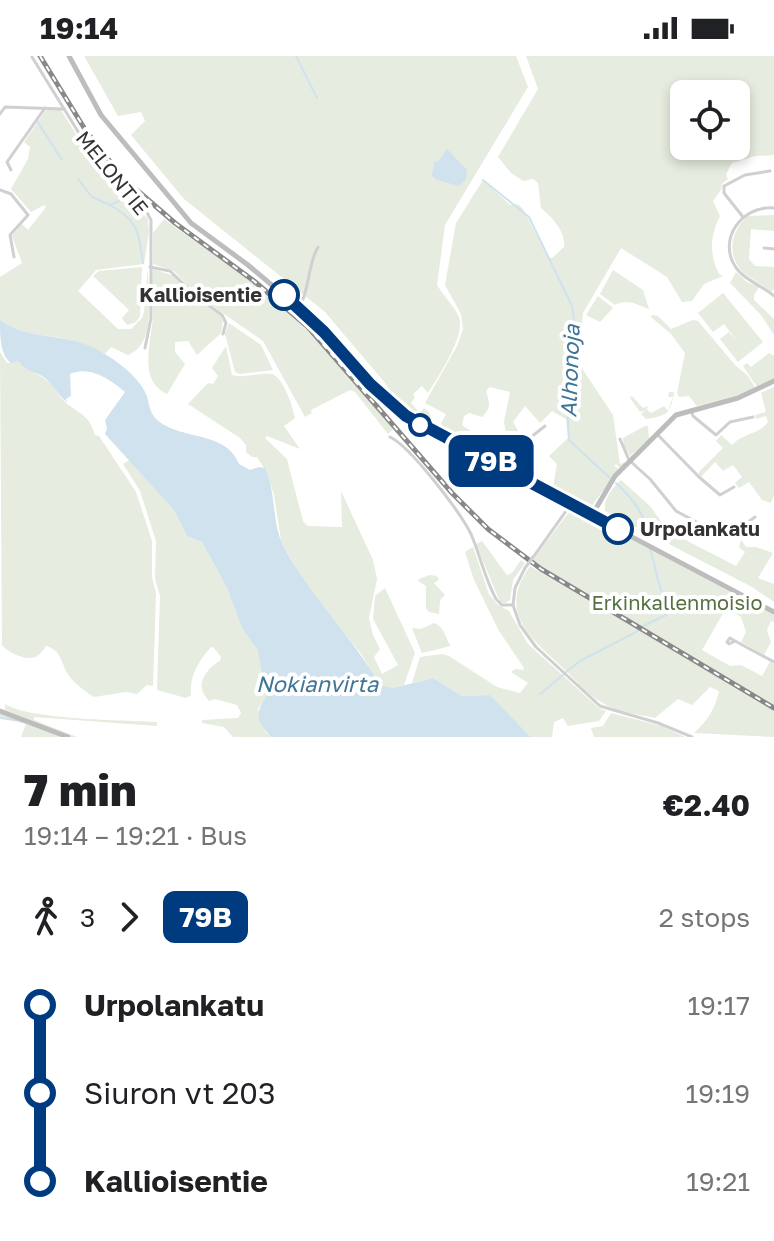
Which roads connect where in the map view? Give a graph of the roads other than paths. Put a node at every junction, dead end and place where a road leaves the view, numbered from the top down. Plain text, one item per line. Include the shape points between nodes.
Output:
1 (32, 56) edge
2 (69, 56) edge
3 (45, 108) junction
4 (63, 109) junction
5 (0, 114) edge
6 (11, 170) dead end
7 (770, 171) dead end
8 (0, 190) edge
9 (774, 208) edge
10 (743, 217) junction
11 (318, 247) dead end
12 (764, 248) dead end
13 (774, 249) edge
14 (14, 257) dead end
15 (150, 267) junction
16 (774, 296) edge
17 (299, 308) junction
18 (223, 334) dead end
19 (145, 348) dead end
20 (774, 381) edge
21 (691, 410) junction
22 (753, 417) dead end
23 (545, 426) dead end
24 (657, 434) junction
25 (390, 437) dead end
26 (620, 439) dead end
27 (630, 462) junction
28 (522, 478) junction
29 (734, 487) dead end
30 (571, 504) junction
31 (592, 515) junction
32 (755, 517) dead end
33 (513, 605) junction
34 (774, 612) edge
35 (735, 641) dead end
36 (774, 662) edge
37 (0, 711) edge
38 (68, 737) edge
39 (692, 737) edge

1 - 4 street, MELONTIE
2 - 17 street via 101,115 180,211
3 - 4 street
3 - 5 street via 5,107
3 - 6 street via 7,162
4 - 15 street, MELONTIE via 148,214
7 - 10 street via 724,186
8 - 14 street via 11,194 28,215 10,235
9 - 10 street
10 - 16 street via 731,233 732,259 742,274
11 - 17 street
12 - 13 street
15 - 18 street via 170,271 222,315
15 - 19 street, MELONTIE via 151,318
17 - 28 street via 396,408
20 - 21 street via 738,398
21 - 22 street via 716,435 730,422
21 - 24 street via 676,415
23 - 28 street via 526,441
24 - 27 street
24 - 29 street via 720,495
25 - 33 street via 432,479 466,525 496,599
26 - 27 street
27 - 31 street
27 - 32 street via 681,515 726,538
28 - 30 street
30 - 31 street
30 - 33 street, bridge via 525,568
31 - 34 street
33 - 39 street via 529,641 600,706
35 - 36 street
37 - 38 street

